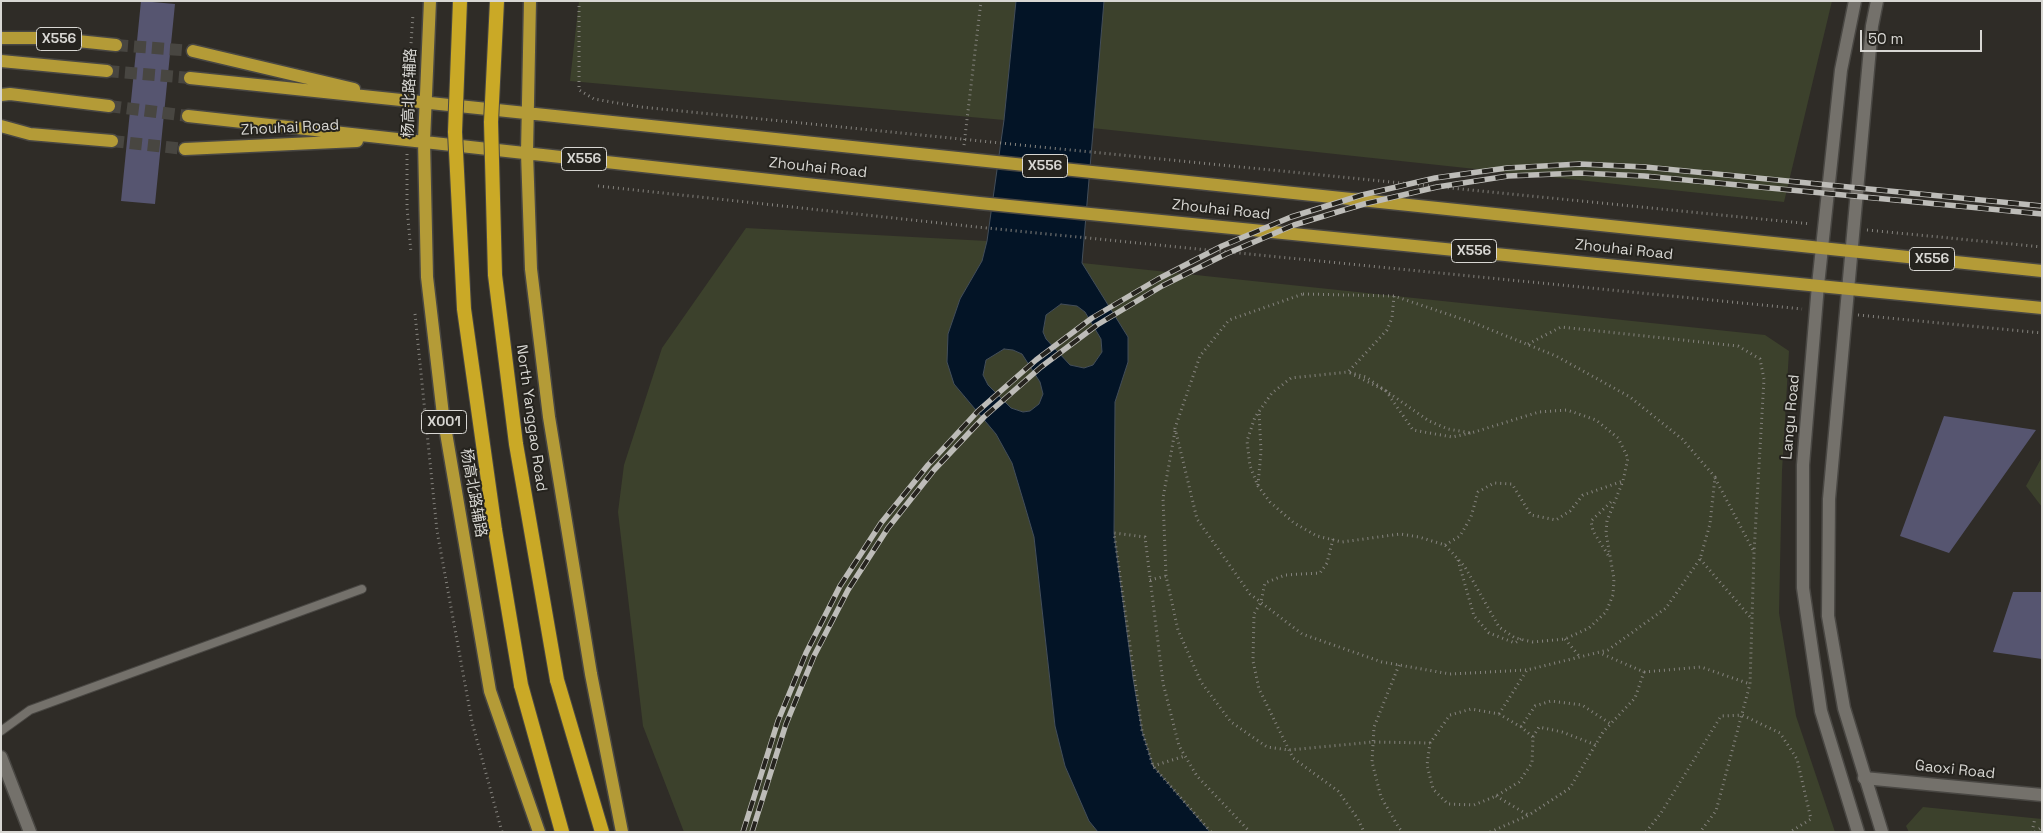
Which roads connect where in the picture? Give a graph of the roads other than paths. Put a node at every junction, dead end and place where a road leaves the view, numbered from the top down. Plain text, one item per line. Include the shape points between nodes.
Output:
1 (430, 1) edge
2 (460, 1) edge
3 (497, 1) edge
4 (530, 1) edge
5 (1855, 1) edge
6 (1877, 1) edge
7 (1, 36) edge
8 (116, 45) tunnel mouth
9 (193, 51) tunnel mouth
10 (1, 61) edge
11 (107, 71) tunnel mouth
12 (190, 78) tunnel mouth
13 (1, 95) edge
14 (398, 99) junction
15 (425, 103) junction
16 (109, 106) tunnel mouth
17 (528, 114) junction
18 (188, 116) tunnel mouth
19 (2, 127) edge
20 (397, 139) junction
21 (112, 141) tunnel mouth
22 (424, 141) junction
23 (184, 149) tunnel mouth
24 (527, 153) junction
25 (1822, 248) junction
26 (1853, 251) junction
27 (2042, 271) edge
28 (1818, 286) junction
29 (1849, 288) junction
30 (2042, 308) edge
31 (362, 589) dead end
32 (1, 731) edge
33 (1, 757) edge
34 (1864, 778) junction
35 (2042, 795) edge
36 (30, 832) edge
37 (539, 832) edge
38 (562, 832) edge
39 (602, 832) edge
40 (622, 832) edge
41 (1858, 832) edge
42 (1882, 832) edge

1 - 15 main road, 杨高北路辅路 / X001
2 - 38 highway, X001, bridge via 455,132 464,309 495,530 522,685
3 - 39 highway, North Yanggao Road, bridge via 491,122 495,275 516,444 557,680
4 - 17 main road
5 - 25 street, Langu Road via 1841,70
6 - 26 street via 1872,26
7 - 8 main road, X556
9 - 14 main road, Zhouhai Road
10 - 11 main road, X556
12 - 14 main road, Zhouhai Road
13 - 16 main road
14 - 15 main road, Zhouhai Road
15 - 17 main road, Zhouhai Road
15 - 22 main road, 杨高北路辅路 / X001
17 - 24 main road
17 - 25 main road, Zhouhai Road / X556
18 - 20 main road, Zhouhai Road / X556
19 - 21 main road via 30,134
20 - 22 main road, Zhouhai Road / X556
20 - 23 main road, Zhouhai Road / X556
22 - 24 main road, Zhouhai Road / X556
22 - 37 main road, 杨高北路辅路 / X001 via 427,277 443,415 490,691
24 - 28 main road, Zhouhai Road / X556
24 - 40 main road via 531,269 549,417 591,674
25 - 26 main road, Zhouhai Road / X556
25 - 28 street, Langu Road
26 - 27 main road, Zhouhai Road / X556
26 - 29 street
28 - 29 main road, Zhouhai Road / X556
28 - 41 street, Langu Road via 1803,465 1803,588 1821,711
29 - 30 main road, Zhouhai Road / X556
29 - 34 street via 1829,499 1828,616 1844,708
31 - 32 lane via 30,710
33 - 36 street
34 - 35 street, Gaoxi Road
34 - 42 street

